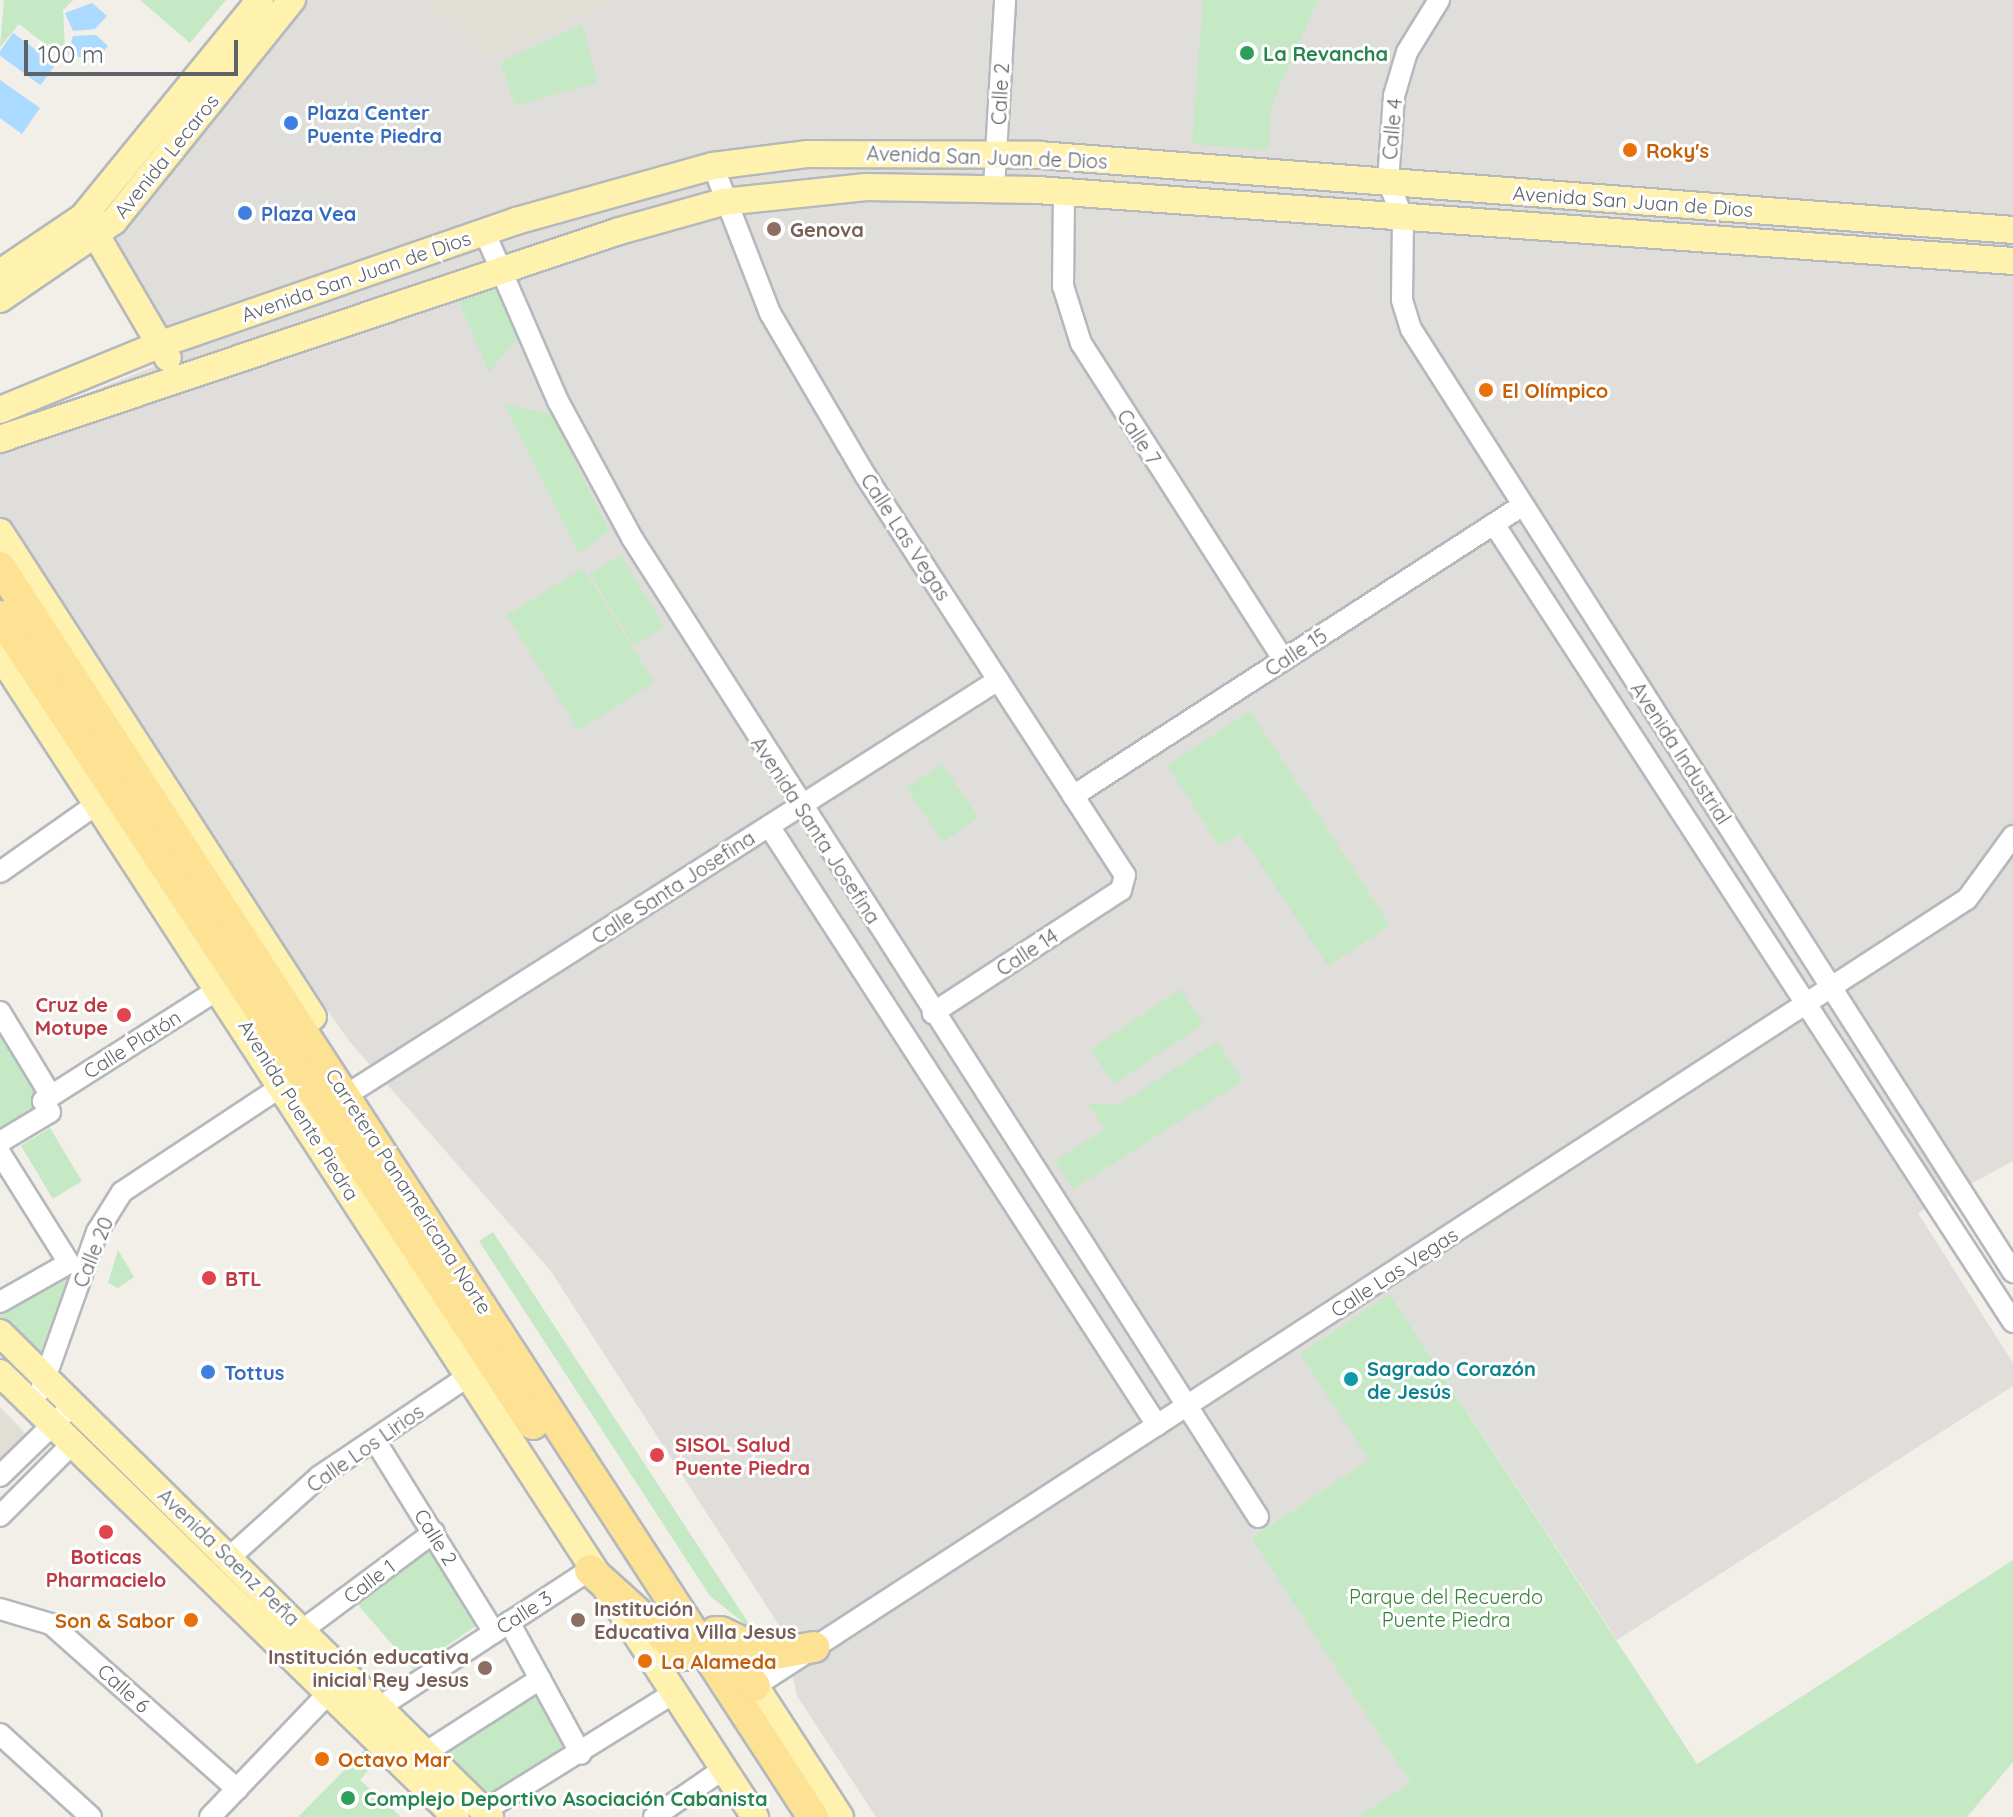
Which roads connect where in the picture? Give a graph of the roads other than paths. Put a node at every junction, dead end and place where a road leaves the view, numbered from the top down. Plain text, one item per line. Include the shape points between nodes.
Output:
1 (260, 0) edge
2 (292, 0) edge
3 (1005, 0) edge
4 (1439, 0) edge
5 (996, 153) junction
6 (1039, 155) junction
7 (713, 166) junction
8 (1388, 182) junction
9 (994, 187) junction
10 (1037, 190) junction
11 (1064, 192) junction
12 (723, 202) junction
13 (1403, 217) junction
14 (91, 226) junction
15 (2013, 230) edge
16 (484, 231) junction
17 (2013, 261) edge
18 (499, 268) junction
19 (0, 273) edge
20 (0, 299) edge
21 (161, 344) junction
22 (178, 375) junction
23 (0, 410) edge
24 (0, 439) edge
25 (1520, 507) junction
26 (1494, 524) junction
27 (0, 532) edge
28 (0, 567) edge
29 (0, 616) edge
30 (0, 655) edge
31 (1284, 660) junction
32 (998, 680) junction
33 (1073, 796) junction
34 (98, 803) junction
35 (800, 806) junction
36 (769, 826) junction
37 (2013, 836) edge
38 (0, 872) edge
39 (1121, 890) joint
40 (222, 987) junction
41 (1832, 989) junction
42 (1809, 1003) junction
43 (0, 1012) edge
44 (933, 1013) junction
45 (313, 1017) joint
46 (342, 1085) junction
47 (282, 1086) junction
48 (47, 1098) junction
49 (0, 1142) edge
50 (0, 1153) edge
51 (2013, 1272) edge
52 (0, 1302) edge
53 (2013, 1322) edge
54 (0, 1333) edge
55 (0, 1373) edge
56 (467, 1377) junction
57 (39, 1392) junction
58 (1186, 1407) junction
59 (62, 1415) junction
60 (1157, 1425) junction
61 (376, 1442) junction
62 (72, 1444) junction
63 (0, 1476) edge
64 (594, 1480) junction
65 (0, 1516) edge
66 (1258, 1517) dead end
67 (178, 1524) junction
68 (434, 1532) junction
69 (231, 1556) junction
70 (590, 1570) junction
71 (0, 1609) edge
72 (705, 1618) junction
73 (502, 1627) junction
74 (304, 1629) junction
75 (814, 1647) junction
76 (684, 1655) junction
77 (346, 1674) junction
78 (540, 1679) junction
79 (755, 1686) junction
80 (327, 1693) junction
81 (672, 1694) junction
82 (378, 1708) junction
83 (0, 1734) edge
84 (425, 1753) junction
85 (581, 1754) junction
86 (722, 1770) junction
87 (237, 1789) junction
88 (487, 1814) edge
89 (91, 1817) edge
90 (210, 1817) edge
91 (456, 1817) edge
92 (654, 1817) edge
93 (755, 1817) edge
94 (790, 1817) edge
95 (813, 1817) edge
96 (840, 1817) edge

1 - 14 main road, Avenida Lecaros
2 - 14 main road, Avenida Lecaros
3 - 5 street, Calle 2
4 - 8 street, Calle 4 via 1399,73
5 - 6 main road, Avenida San Juan de Dios
5 - 7 main road, Avenida San Juan de Dios via 889,150
5 - 9 street, Calle 2
6 - 8 main road, Avenida San Juan de Dios
6 - 10 main road
7 - 12 street, Calle Las Vegas
7 - 16 main road, Avenida San Juan de Dios
8 - 13 street, Calle 4
8 - 15 main road, Avenida San Juan de Dios
9 - 10 main road, Avenida San Juan de Dios
9 - 12 main road, Avenida San Juan de Dios via 866,187
10 - 11 main road, Avenida San Juan de Dios
11 - 13 main road, Avenida San Juan de Dios
11 - 31 street, Calle 7 via 1063,286 1081,343
12 - 18 main road, Avenida San Juan de Dios
12 - 32 street, Calle Las Vegas via 770,313
13 - 17 main road, Avenida San Juan de Dios
13 - 25 street, Avenida Industrial via 1401,285 1411,329
14 - 19 main road
14 - 20 main road, Avenida Lecaros
14 - 21 main road, Avenida Lecaros
16 - 18 street, Avenida Santa Josefina
16 - 21 main road, Avenida San Juan de Dios
18 - 22 main road, Avenida San Juan de Dios
18 - 35 street, Avenida Santa Josefina via 558,401 632,538
21 - 22 main road, Avenida Lecaros
21 - 23 main road, Avenida San Juan de Dios
22 - 24 main road, Avenida San Juan de Dios
25 - 26 street, Calle 15
25 - 41 street, Avenida Industrial
26 - 31 street, Calle 15
26 - 42 street
27 - 45 main road
28 - 46 highway, Carretera Panamericana Norte
29 - 76 highway, Carretera Panamericana Norte
30 - 34 main road, Avenida Puente Piedra
31 - 33 street, Calle 15
32 - 33 street, Calle Las Vegas
32 - 35 street, Calle Santa Josefina
33 - 39 street, Calle Las Vegas via 1125,875
34 - 38 street
34 - 40 main road, Avenida Puente Piedra
35 - 36 street, Calle Santa Josefina
35 - 44 street, Avenida Santa Josefina
36 - 46 street, Calle Santa Josefina
36 - 60 street, Avenida Santa Josefina
37 - 41 street, Calle Las Vegas via 1967,899
39 - 44 street, Calle 14
40 - 47 main road, Avenida Puente Piedra
40 - 48 street, Calle Platón
41 - 42 street, Calle Las Vegas
41 - 51 street, Avenida Industrial
42 - 53 street
42 - 58 street, Calle Las Vegas
43 - 48 street
44 - 58 street, Avenida Santa Josefina
45 - 46 highway
46 - 64 highway, Carretera Panamericana Norte
47 - 56 main road, Avenida Puente Piedra
47 - 57 street, Calle 20 via 122,1192 97,1232
48 - 49 street via 50,1112
50 - 52 street via 69,1263
54 - 57 main road, Avenida Saenz Peña
55 - 57 main road, Avenida Saenz Peña
56 - 61 street, Calle Los Lirios
56 - 70 main road, Avenida Puente Piedra
57 - 59 main road, Avenida Saenz Peña
58 - 60 street, Calle Las Vegas
58 - 66 street, Avenida Santa Josefina
59 - 62 main road, Avenida Saenz Peña
59 - 63 street
59 - 67 main road, Avenida Saenz Peña
60 - 75 street, Calle Las Vegas
61 - 68 street, Calle 2
61 - 69 street, Calle Los Lirios via 320,1476
62 - 65 street
62 - 67 main road, Avenida Saenz Peña
64 - 72 highway
64 - 95 highway, Carretera Panamericana Norte
67 - 69 main road, Avenida Saenz Peña
67 - 80 main road, Avenida Saenz Peña
68 - 73 street, Calle 2
68 - 74 street, Calle 1
69 - 74 main road, Avenida Saenz Peña
70 - 73 street, Calle 3
70 - 76 highway
70 - 81 main road, Avenida Puente Piedra
71 - 87 street, Calle 6 via 51,1624
72 - 75 highway via 756,1652 789,1655
72 - 79 highway
73 - 78 street, Calle 2
73 - 82 street, Calle 3
74 - 77 main road, Avenida Saenz Peña
75 - 79 street, Calle Las Vegas
76 - 94 highway, Carretera Panamericana Norte
77 - 80 street
77 - 82 main road, Avenida Saenz Peña
78 - 84 street
78 - 85 street, Calle 2
79 - 96 main road
80 - 87 street
80 - 91 main road, Avenida Saenz Peña
81 - 85 street
81 - 86 main road, Avenida Puente Piedra
82 - 84 main road, Avenida Saenz Peña
83 - 89 street
84 - 88 main road, Avenida Saenz Peña
85 - 88 street
86 - 92 street
86 - 93 main road, Avenida Puente Piedra
87 - 90 street

